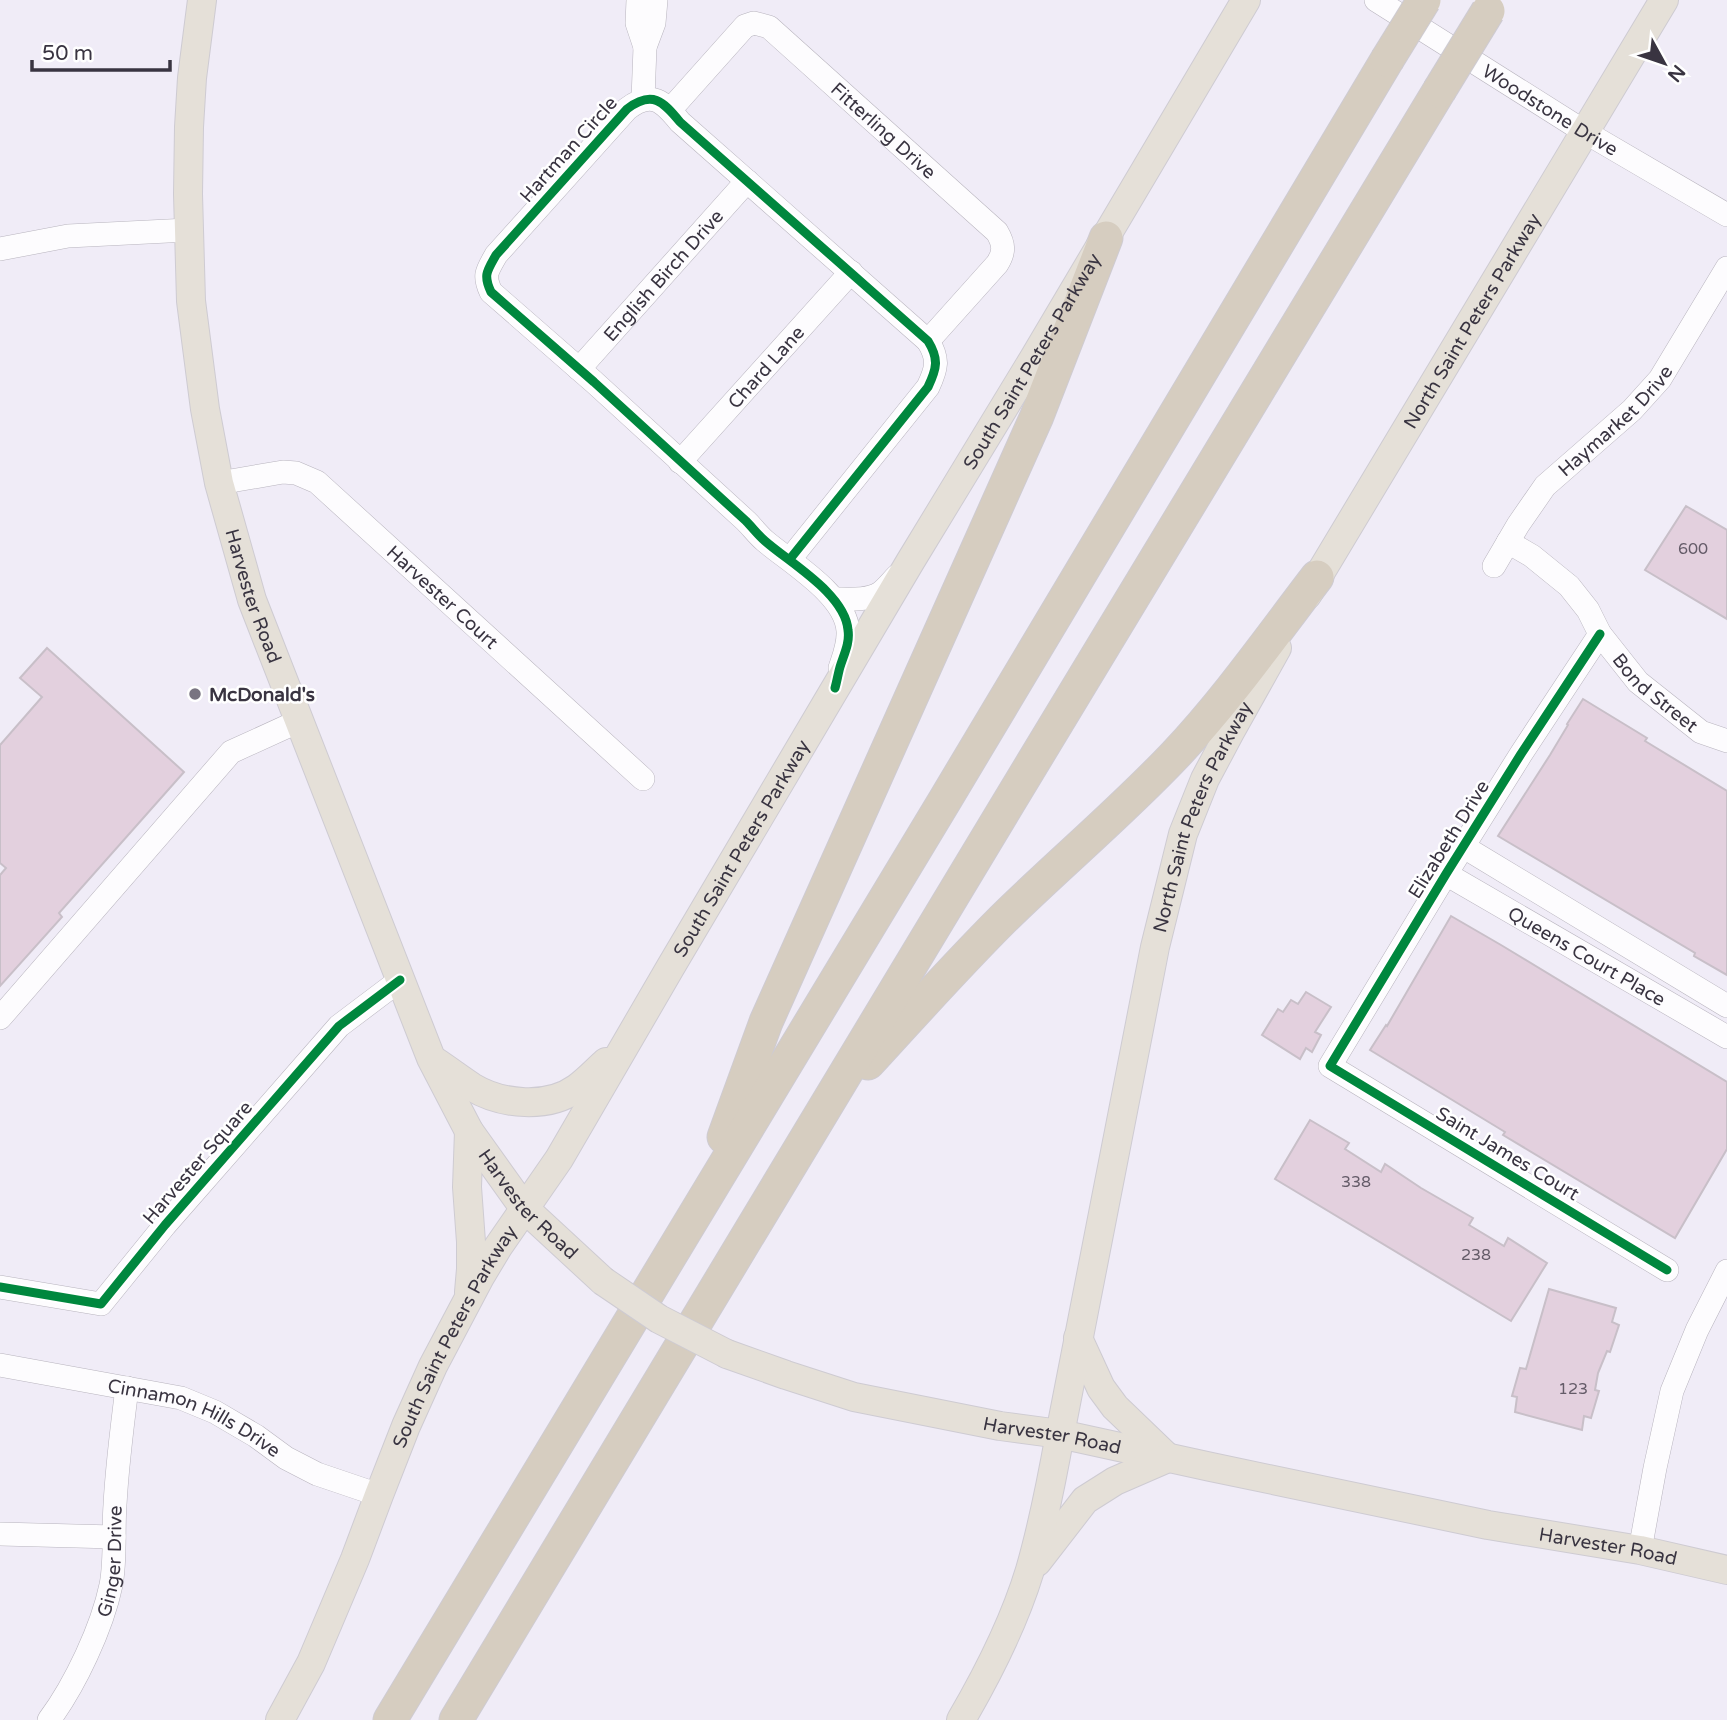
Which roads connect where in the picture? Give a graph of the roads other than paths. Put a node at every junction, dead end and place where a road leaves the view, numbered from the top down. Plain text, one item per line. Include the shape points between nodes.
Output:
1 (638, 0) edge
2 (656, 0) edge
3 (1246, 0) edge
4 (1376, 0) edge
5 (1424, 0) edge
6 (1664, 0) edge
7 (202, 1) edge
8 (1491, 5) edge
9 (645, 47) junction
10 (643, 99) junction
11 (670, 110) junction
12 (1585, 132) junction
13 (747, 181) junction
14 (1727, 215) edge
15 (188, 230) junction
16 (1106, 238) junction
17 (0, 249) edge
18 (1727, 268) edge
19 (851, 272) junction
20 (928, 341) junction
21 (579, 369) junction
22 (680, 462) junction
23 (219, 483) junction
24 (1508, 542) junction
25 (790, 559) junction
26 (910, 562) junction
27 (1494, 566) dead end
28 (1317, 577) junction
29 (834, 599) junction
30 (1600, 634) junction
31 (835, 688) junction
32 (299, 721) junction
33 (1727, 741) edge
34 (643, 779) dead end
35 (1464, 847) junction
36 (1446, 874) junction
37 (400, 980) junction
38 (1727, 1006) edge
39 (0, 1018) edge
40 (1727, 1037) edge
41 (624, 1046) junction
42 (430, 1058) junction
43 (1330, 1066) joint
44 (819, 1116) junction
45 (469, 1131) junction
46 (524, 1208) junction
47 (696, 1212) junction
48 (1667, 1270) dead end
49 (1727, 1271) edge
50 (0, 1287) edge
51 (468, 1299) junction
52 (1078, 1338) junction
53 (0, 1365) edge
54 (127, 1388) junction
55 (1059, 1434) junction
56 (1168, 1458) junction
57 (379, 1495) junction
58 (0, 1534) edge
59 (114, 1537) junction
60 (1640, 1550) junction
61 (1727, 1570) edge
62 (1030, 1571) junction
63 (49, 1720) edge
64 (280, 1720) edge
65 (390, 1720) edge
66 (456, 1720) edge
67 (961, 1720) edge

1 - 9 street, Hartman Circle via 637,23
2 - 9 street, Hartman Circle
3 - 16 main road, South Saint Peters Parkway
4 - 12 street, Woodstone Drive
5 - 47 highway, bridge
6 - 12 main road, North Saint Peters Parkway
7 - 15 main road, Harvester Road via 188,127
8 - 44 highway, bridge
9 - 10 street, Hartman Circle
10 - 11 street, Hartman Circle via 658,100
10 - 21 street, Hartman Circle via 618,118 496,255 485,281 491,292
11 - 13 street, Hartman Circle
11 - 20 street, Fitterling Drive via 745,26 769,27 987,222 1002,239 1002,256
12 - 14 street, Woodstone Drive
12 - 28 main road, North Saint Peters Parkway
13 - 19 street, Hartman Circle
13 - 21 street, English Birch Drive
15 - 17 street via 68,236
15 - 23 main road, Harvester Road via 192,313
16 - 26 main road, South Saint Peters Parkway
16 - 47 highway via 1037,416 766,1022
18 - 24 street, Haymarket Drive via 1660,379 1632,410 1545,485
19 - 20 street, Hartman Circle
19 - 22 street, Chard Lane
20 - 25 street via 935,353 936,370 928,387
21 - 22 street, Hartman Circle
22 - 25 street, Hartman Circle
23 - 32 main road, Harvester Road via 252,600
23 - 34 street, Harvester Court via 283,472 317,482
24 - 27 street, Haymarket Drive
24 - 30 street, Bond Street via 1569,586
25 - 29 street, Hartman Circle
26 - 29 street via 880,593
26 - 31 main road, South Saint Peters Parkway
28 - 44 highway via 1226,697 1175,755 951,972
28 - 52 main road, North Saint Peters Parkway via 1211,767 1183,834 1154,947
29 - 31 street, Hartman Circle via 848,628
30 - 33 street, Bond Street via 1638,682 1701,732
30 - 35 street, Elizabeth Drive
31 - 41 main road, South Saint Peters Parkway
32 - 37 main road, Harvester Road
32 - 39 street via 231,752
35 - 36 street, Elizabeth Drive
35 - 38 street, Queens Court Place
36 - 40 street, Queens Court Place
36 - 43 street, Elizabeth Drive
37 - 42 main road, Harvester Road
37 - 50 street, Harvester Square via 338,1026 101,1304
41 - 42 main road via 576,1089 536,1101 507,1101 474,1088
41 - 46 main road, South Saint Peters Parkway via 559,1159
42 - 45 main road, Harvester Road
43 - 48 street, Saint James Court
44 - 66 highway
45 - 46 main road, Harvester Road
45 - 51 main road
46 - 51 main road, South Saint Peters Parkway
46 - 55 main road, Harvester Road, bridge via 603,1281 659,1319 727,1354 854,1397
47 - 65 highway
49 - 60 street via 1672,1391
51 - 57 main road, South Saint Peters Parkway via 433,1366
52 - 55 main road, North Saint Peters Parkway
52 - 56 main road via 1115,1407
53 - 54 street, Cinnamon Hills Drive
54 - 57 street, Cinnamon Hills Drive via 181,1398 215,1412 317,1474
54 - 59 street, Ginger Drive
55 - 56 main road, Harvester Road
55 - 62 main road, North Saint Peters Parkway
56 - 60 main road, Harvester Road via 1488,1525
56 - 62 main road via 1085,1500
57 - 64 main road, South Saint Peters Parkway via 311,1663
58 - 59 street
59 - 63 street, Ginger Drive via 111,1583 100,1621
60 - 61 main road, Harvester Road
62 - 67 main road, North Saint Peters Parkway via 985,1680

